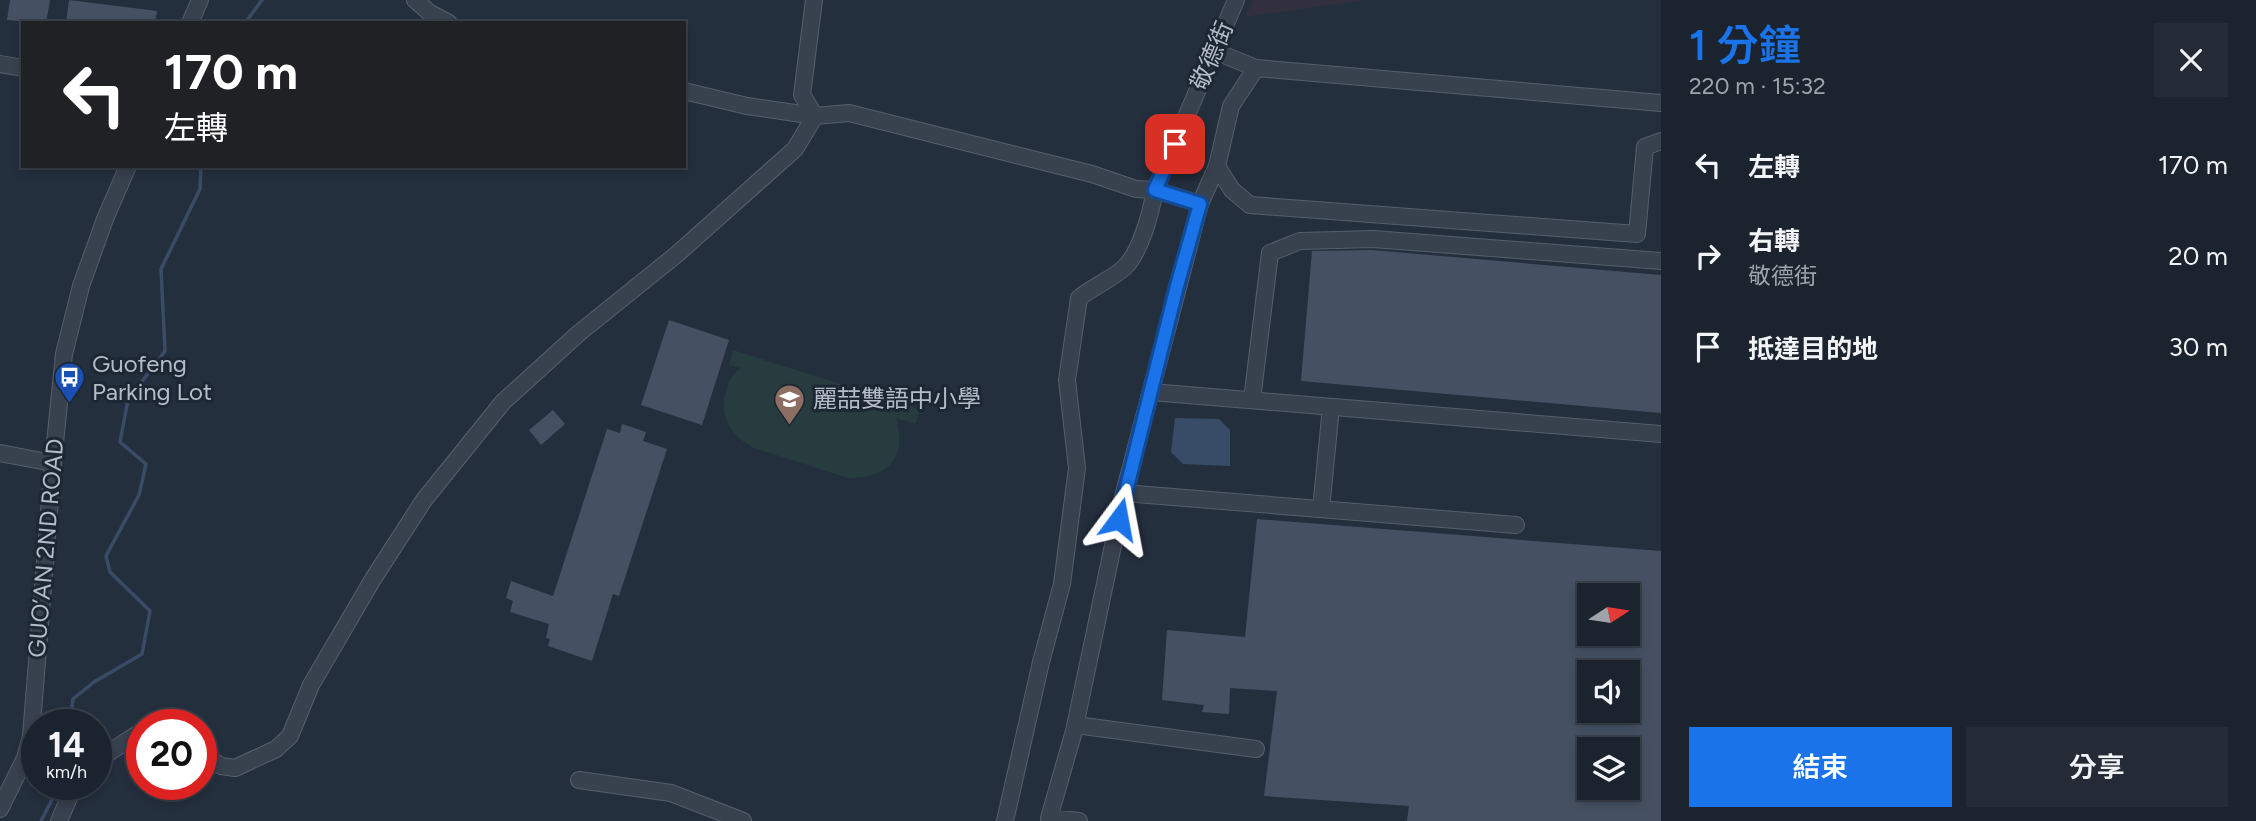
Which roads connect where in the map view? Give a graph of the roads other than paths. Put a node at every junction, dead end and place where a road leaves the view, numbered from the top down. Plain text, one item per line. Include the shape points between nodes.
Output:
1 (200, 0) edge
2 (415, 0) edge
3 (814, 0) edge
4 (1236, 0) edge
5 (191, 21) edge
6 (445, 21) edge
7 (1214, 51) junction
8 (0, 64) edge
9 (21, 68) edge
10 (1256, 68) junction
11 (686, 91) edge
12 (1661, 103) edge
13 (815, 116) junction
14 (1661, 141) edge
15 (1217, 166) junction
16 (127, 168) edge
17 (1155, 190) junction
18 (1200, 204) junction
19 (1661, 261) edge
20 (1151, 392) junction
21 (1252, 400) junction
22 (1331, 407) junction
23 (1661, 434) edge
24 (0, 453) edge
25 (53, 463) junction
26 (1124, 493) junction
27 (1321, 509) junction
28 (1516, 525) dead end
29 (1076, 725) junction
30 (1256, 748) dead end
31 (217, 763) edge
32 (579, 780) dead end
33 (68, 800) edge
34 (0, 809) edge
35 (59, 821) edge
36 (743, 821) edge
37 (1006, 821) edge
38 (1079, 821) edge

1 - 5 street
2 - 6 street
3 - 13 street via 802,95
4 - 7 street, 敬德街
7 - 10 street
7 - 17 street, 敬德街
8 - 9 street
10 - 12 street
10 - 15 street via 1231,106
11 - 13 street
13 - 17 street via 849,113 1136,189
13 - 31 street via 795,149 503,402 424,500 373,579 311,685 290,736 276,749 235,768
14 - 15 street via 1646,147 1637,234 1250,205
15 - 18 street
16 - 25 street, GUO’AN 2ND ROAD via 81,286 64,354
17 - 18 street
17 - 37 street, 敬德街 via 1151,214 1125,267 1079,298 1066,380 1077,468 1064,572
18 - 20 street
19 - 21 street via 1373,239 1300,241 1270,253
20 - 21 street
20 - 26 street
21 - 22 street
22 - 23 street
22 - 27 street
24 - 25 street
25 - 34 street, GUO’AN 2ND ROAD via 31,736
26 - 27 street
26 - 29 street
27 - 28 street
29 - 30 street
29 - 38 street via 1049,818
32 - 36 street via 671,793
33 - 35 street

